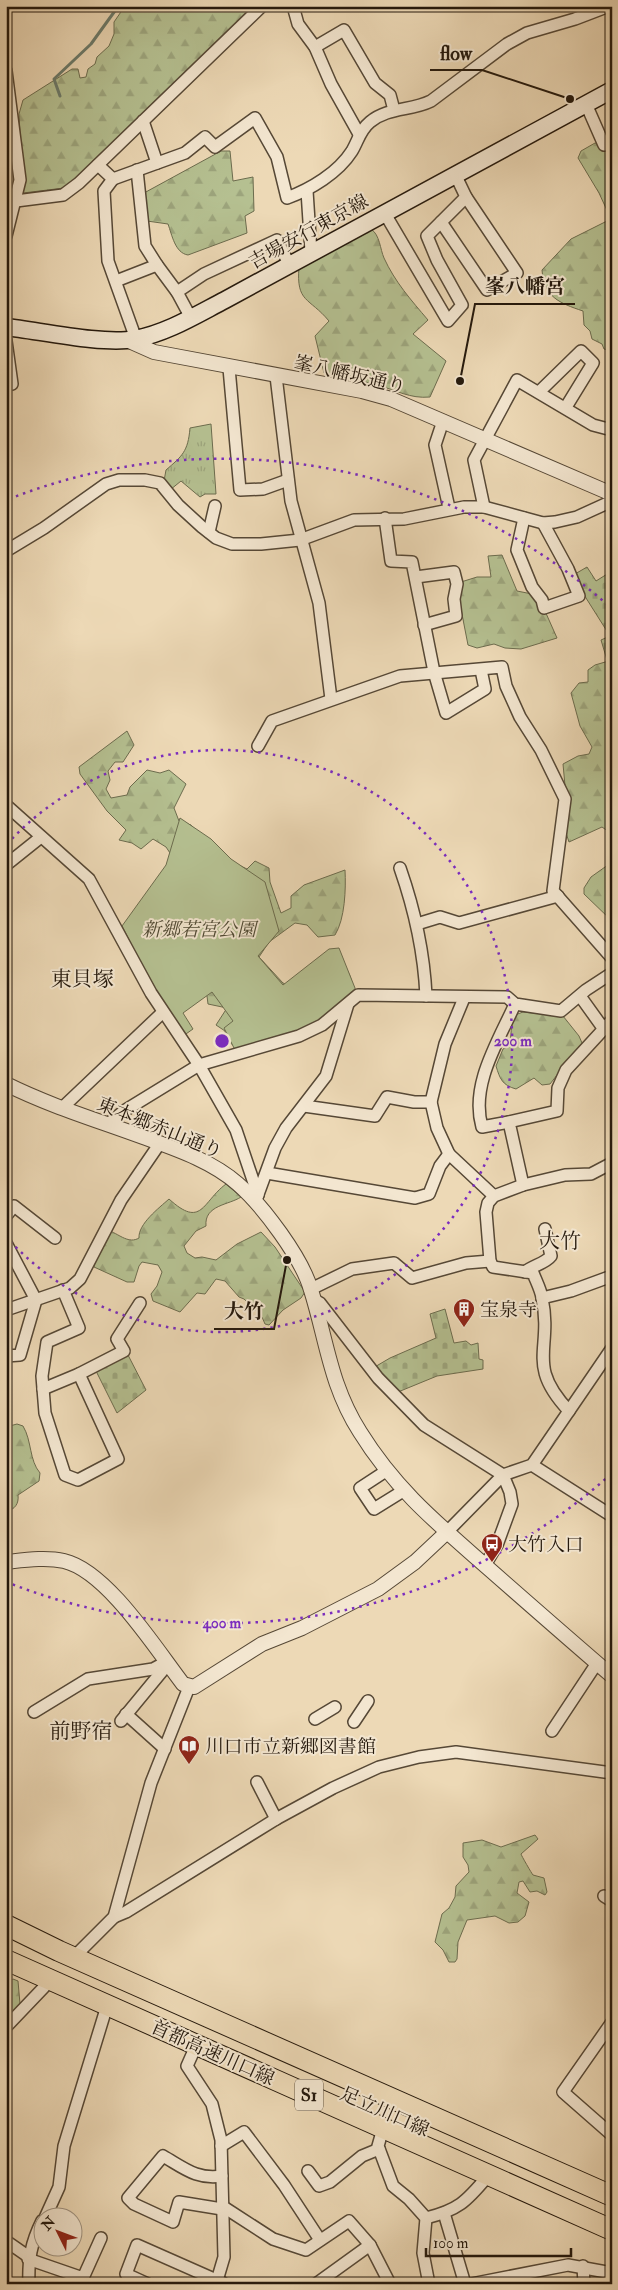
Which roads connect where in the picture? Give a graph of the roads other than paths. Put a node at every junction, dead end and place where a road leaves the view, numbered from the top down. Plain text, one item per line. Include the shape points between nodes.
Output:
1 (262, 6) edge
2 (293, 6) edge
3 (609, 6) edge
4 (315, 46) junction
5 (6, 71) edge
6 (612, 90) edge
7 (586, 104) junction
8 (394, 110) junction
9 (10, 119) edge
10 (143, 121) junction
11 (359, 134) junction
12 (612, 142) edge
13 (157, 163) junction
14 (98, 165) junction
15 (137, 170) junction
16 (454, 174) junction
17 (113, 179) junction
18 (307, 191) junction
19 (466, 197) junction
20 (16, 201) junction
21 (384, 212) junction
22 (441, 222) junction
23 (6, 236) edge
24 (311, 252) junction
25 (289, 264) junction
26 (157, 266) junction
27 (116, 281) junction
28 (177, 292) junction
29 (191, 318) junction
30 (6, 327) edge
31 (132, 340) junction
32 (6, 341) edge
33 (229, 368) junction
34 (276, 376) junction
35 (6, 385) edge
36 (539, 392) junction
37 (566, 407) junction
38 (443, 420) junction
39 (612, 430) edge
40 (484, 438) junction
41 (288, 480) junction
42 (612, 494) edge
43 (612, 501) edge
44 (215, 506) dead end
45 (484, 507) junction
46 (449, 508) junction
47 (385, 518) junction
48 (524, 518) junction
49 (543, 523) junction
50 (209, 532) junction
51 (300, 540) junction
52 (6, 551) edge
53 (416, 577) junction
54 (424, 625) junction
55 (481, 670) junction
56 (434, 672) junction
57 (331, 699) junction
58 (258, 746) dead end
59 (6, 805) edge
60 (41, 837) junction
61 (6, 865) edge
62 (400, 868) dead end
63 (558, 896) junction
64 (417, 924) junction
65 (612, 958) edge
66 (612, 973) edge
67 (426, 996) junction
68 (580, 996) junction
69 (464, 998) junction
70 (349, 1002) junction
71 (515, 1004) junction
72 (162, 1013) junction
73 (607, 1024) edge
74 (200, 1064) junction
75 (6, 1084) edge
76 (431, 1102) junction
77 (304, 1106) junction
78 (62, 1108) junction
79 (509, 1122) junction
80 (108, 1124) junction
81 (160, 1143) junction
82 (449, 1154) junction
83 (612, 1164) edge
84 (267, 1174) junction
85 (523, 1185) junction
86 (494, 1196) junction
87 (256, 1198) junction
88 (6, 1216) edge
89 (545, 1229) dead end
90 (55, 1238) dead end
91 (6, 1243) edge
92 (490, 1261) junction
93 (525, 1272) junction
94 (612, 1276) edge
95 (63, 1290) junction
96 (312, 1294) junction
97 (542, 1298) junction
98 (36, 1300) junction
99 (140, 1303) dead end
100 (8, 1308) edge
101 (612, 1348) edge
102 (6, 1356) edge
103 (79, 1374) junction
104 (43, 1389) junction
105 (569, 1411) junction
106 (532, 1465) junction
107 (386, 1471) junction
108 (503, 1475) junction
109 (403, 1491) junction
110 (612, 1516) edge
111 (447, 1532) junction
112 (6, 1562) edge
113 (485, 1565) junction
114 (167, 1663) junction
115 (597, 1663) junction
116 (612, 1676) edge
117 (190, 1687) junction
118 (368, 1701) dead end
119 (335, 1707) dead end
120 (34, 1712) dead end
121 (314, 1719) dead end
122 (354, 1722) dead end
123 (552, 1731) dead end
124 (164, 1749) junction
125 (612, 1773) edge
126 (257, 1782) dead end
127 (276, 1820) junction
128 (114, 1917) junction
129 (6, 1923) edge
130 (6, 1937) edge
131 (77, 1954) junction
132 (6, 1962) edge
133 (48, 1984) junction
134 (106, 2009) junction
135 (612, 2022) edge
136 (6, 2027) edge
137 (194, 2048) junction
138 (327, 2068) junction
139 (382, 2132) junction
140 (612, 2135) edge
141 (221, 2146) junction
142 (379, 2149) junction
143 (308, 2171) dead end
144 (222, 2176) junction
145 (487, 2178) junction
146 (612, 2192) edge
147 (612, 2196) edge
148 (222, 2207) junction
149 (50, 2208) edge
150 (444, 2213) junction
151 (426, 2218) junction
152 (612, 2232) edge
153 (101, 2238) dead end
154 (320, 2240) junction
155 (6, 2241) edge
156 (32, 2245) edge
157 (370, 2245) junction
158 (28, 2258) junction
159 (583, 2266) junction
160 (612, 2272) edge
161 (219, 2283) edge
162 (29, 2284) edge
163 (148, 2284) edge
164 (316, 2284) edge
165 (390, 2284) edge
166 (429, 2284) edge
167 (465, 2284) edge
168 (471, 2284) edge
169 (584, 2284) edge

1 - 10 street
2 - 4 street via 298,24
3 - 8 street via 527,33 507,44 431,102
4 - 8 street via 344,30 376,83 390,95
4 - 11 street
5 - 9 street
6 - 7 main road, 吉場安行東京線
7 - 12 street via 604,145
7 - 16 main road, 吉場安行東京線
8 - 11 street via 378,116
9 - 20 street via 20,180
10 - 13 street
10 - 14 street
11 - 18 street via 344,160
13 - 15 street
13 - 18 street via 184,153 206,137 215,147 255,118 278,157 287,198
14 - 17 street
14 - 20 street via 63,195
15 - 17 street
15 - 26 street via 146,246
16 - 19 street
16 - 21 main road, 吉場安行東京線
17 - 27 street via 104,191 108,261
18 - 24 street
19 - 22 street
19 - 22 street via 517,273 487,290
20 - 23 street
21 - 22 street via 448,322 462,304 427,236
21 - 24 main road, 吉場安行東京線
24 - 25 main road, 吉場安行東京線
25 - 28 street via 277,240 204,274
25 - 29 main road, 吉場安行東京線
26 - 27 street
26 - 28 street
27 - 31 street
28 - 29 street
29 - 31 main road, 吉場安行東京線
30 - 31 main road, 吉場安行東京線
31 - 33 street, 峯八幡坂通り via 154,352
32 - 35 street via 12,384
33 - 34 street, 峯八幡坂通り
33 - 41 street via 240,490 263,490
34 - 38 street, 峯八幡坂通り via 374,394
34 - 41 street
36 - 37 street
36 - 37 street via 581,351 594,363
36 - 40 street via 517,380
37 - 39 street via 593,425
38 - 40 street, 峯八幡坂通り
38 - 46 street via 435,445
40 - 42 street, 峯八幡坂通り
40 - 45 street via 474,460
41 - 51 street
43 - 49 street via 576,517
44 - 50 street
45 - 46 street
45 - 48 street
46 - 47 street via 419,517
47 - 51 street via 345,522
47 - 53 street via 391,561 412,562
48 - 49 street
48 - 49 street via 517,550 544,608 579,596
50 - 51 street via 232,544
50 - 52 street via 178,505 160,482 119,480 106,484
51 - 57 street via 319,603
53 - 54 street
53 - 54 street via 454,572 458,584 454,599 456,616
54 - 56 street
55 - 56 street
55 - 56 street via 485,689 446,713
55 - 63 street via 502,667 506,686 520,718 565,799 553,891
56 - 57 street via 400,676
57 - 58 street via 272,721
59 - 60 street
60 - 61 street
60 - 72 street via 88,879
62 - 64 street
63 - 64 street via 459,923 440,917
63 - 65 street
64 - 67 street
66 - 68 street
67 - 69 street
67 - 70 street via 358,995
68 - 71 street via 561,1011
68 - 73 street
69 - 71 street via 507,997
69 - 76 street via 445,1044
70 - 74 street via 322,1024 299,1036
70 - 77 street via 326,1076
71 - 79 street via 481,1084 478,1105 482,1127
72 - 74 street
72 - 78 street
73 - 79 street via 566,1070 558,1088 557,1111
74 - 80 street
74 - 87 street via 236,1130
75 - 78 street, 東本郷赤山通り
76 - 77 street via 387,1097 375,1116
76 - 82 street via 437,1128
77 - 84 street via 275,1148
78 - 80 street, 東本郷赤山通り
79 - 85 street
80 - 81 street, 東本郷赤山通り
81 - 87 street, 東本郷赤山通り via 217,1169
81 - 95 street via 121,1200 80,1278
82 - 84 street via 440,1166 429,1194 415,1198
82 - 86 street
83 - 85 street via 591,1174 565,1175
84 - 87 street
85 - 86 street
86 - 92 street via 486,1212
87 - 96 street, 東本郷赤山通り via 282,1237
88 - 90 street via 14,1206
89 - 93 street via 551,1256
91 - 98 street
92 - 93 street via 493,1267
92 - 96 street via 466,1263 412,1278 394,1263 352,1269
93 - 97 street via 533,1273
94 - 97 street
95 - 98 street
95 - 104 street via 78,1328 47,1342
96 - 107 street, 東本郷赤山通り via 339,1393
96 - 108 street via 378,1378 424,1425
97 - 105 street via 542,1367 548,1385
98 - 100 street
98 - 102 street via 20,1355
99 - 103 street via 117,1339 124,1351
101 - 105 street
103 - 104 street
103 - 104 street via 118,1459 78,1480 66,1475 45,1413
105 - 106 street
106 - 108 street
106 - 110 street
107 - 109 street, 東本郷赤山通り
107 - 109 street via 360,1488 374,1509
108 - 111 street
108 - 113 street via 512,1504 497,1545
109 - 111 street, 東本郷赤山通り
111 - 113 street, 東本郷赤山通り
111 - 117 street via 415,1562 378,1589 302,1628 262,1644
112 - 114 street via 63,1561 86,1571 116,1596
113 - 115 street, 東本郷赤山通り
114 - 117 street via 183,1684
114 - 120 street via 153,1669 88,1680
114 - 124 street via 124,1717
115 - 116 street, 東本郷赤山通り
115 - 123 street
117 - 124 street
118 - 122 street
119 - 121 street
124 - 128 street via 144,1804
125 - 127 street via 456,1752 419,1757 379,1767
126 - 127 street
127 - 128 street
128 - 131 street
129 - 131 main road, 足立川口線
129 - 138 highway, 首都高速川口線 / S1 via 59,1951
130 - 138 highway via 234,2036
131 - 146 main road, 足立川口線 via 267,2034
132 - 133 main road, 足立川口線
132 - 152 highway, 首都高速川口線 / S1
133 - 134 main road, 足立川口線
133 - 136 street
134 - 137 main road, 足立川口線
134 - 149 street via 64,2146 59,2187
135 - 140 street via 563,2092
137 - 139 main road, 足立川口線
137 - 141 street via 187,2066 212,2104
138 - 147 highway, 首都高速川口線 / S1
139 - 142 street
139 - 145 main road, 足立川口線
141 - 144 street
141 - 154 street via 244,2132
142 - 143 street via 362,2156 330,2182 319,2186
142 - 151 street via 393,2186
144 - 148 street
144 - 148 street via 207,2178 163,2156 128,2198 173,2222 179,2202
145 - 150 street via 466,2202
145 - 152 main road, 足立川口線
148 - 154 street via 273,2239 306,2250
148 - 161 street via 224,2257
150 - 151 street
150 - 167 street
151 - 166 street via 423,2253
153 - 158 street via 83,2278
154 - 157 street via 349,2221
155 - 158 street
156 - 158 street
157 - 164 street
157 - 165 street
158 - 162 street
159 - 160 street
159 - 168 street via 568,2264
159 - 169 street
161 - 163 street via 137,2245 126,2274

